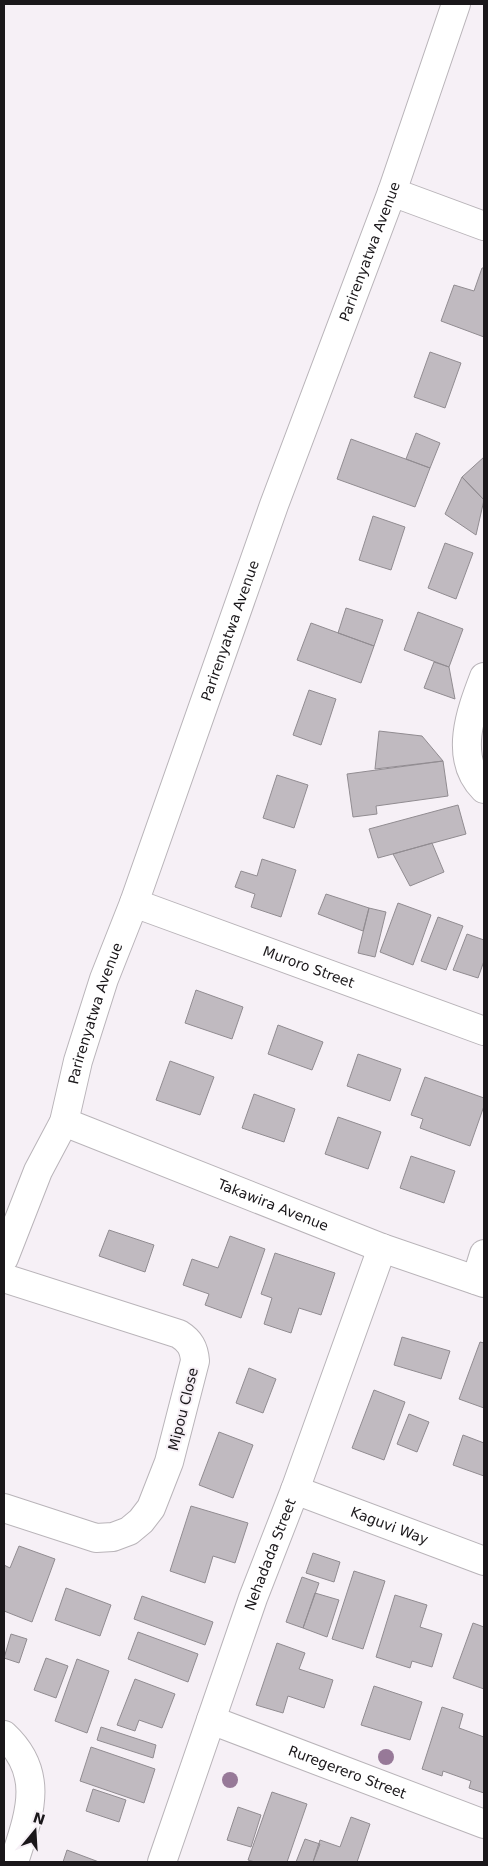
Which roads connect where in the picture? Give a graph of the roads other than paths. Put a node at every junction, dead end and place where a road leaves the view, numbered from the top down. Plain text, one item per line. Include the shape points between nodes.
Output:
1 (456, 4) edge
2 (392, 192) junction
3 (484, 226) edge
4 (484, 677) edge
5 (484, 789) edge
6 (134, 904) junction
7 (484, 1031) edge
8 (64, 1122) junction
9 (382, 1248) junction
10 (484, 1254) edge
11 (4, 1258) edge
12 (4, 1278) edge
13 (480, 1282) edge
14 (295, 1490) junction
15 (4, 1508) edge
16 (484, 1561) edge
17 (211, 1720) junction
18 (4, 1735) edge
19 (484, 1824) edge
20 (14, 1862) edge
21 (162, 1862) edge

1 - 2 street, Parirenyatwa Avenue
2 - 3 street
2 - 6 street, Parirenyatwa Avenue via 274,505
4 - 5 street via 467,727 471,770
6 - 7 street, Muroro Street
6 - 8 street, Parirenyatwa Avenue via 91,1018
8 - 9 street, Takawira Avenue
8 - 11 street, Parirenyatwa Avenue via 38,1171
9 - 13 street, Takawira Avenue
9 - 14 street, Nehadada Street
10 - 13 street
12 - 15 street, Mipou Close via 179,1334 190,1344 195,1361 169,1462 151,1508 129,1531 113,1537 96,1538
14 - 16 street, Kaguvi Way
14 - 17 street, Nehadada Street
17 - 19 street, Ruregerero Street
17 - 21 street, Nehadada Street
18 - 20 street via 16,1746 27,1768 32,1791 28,1817

